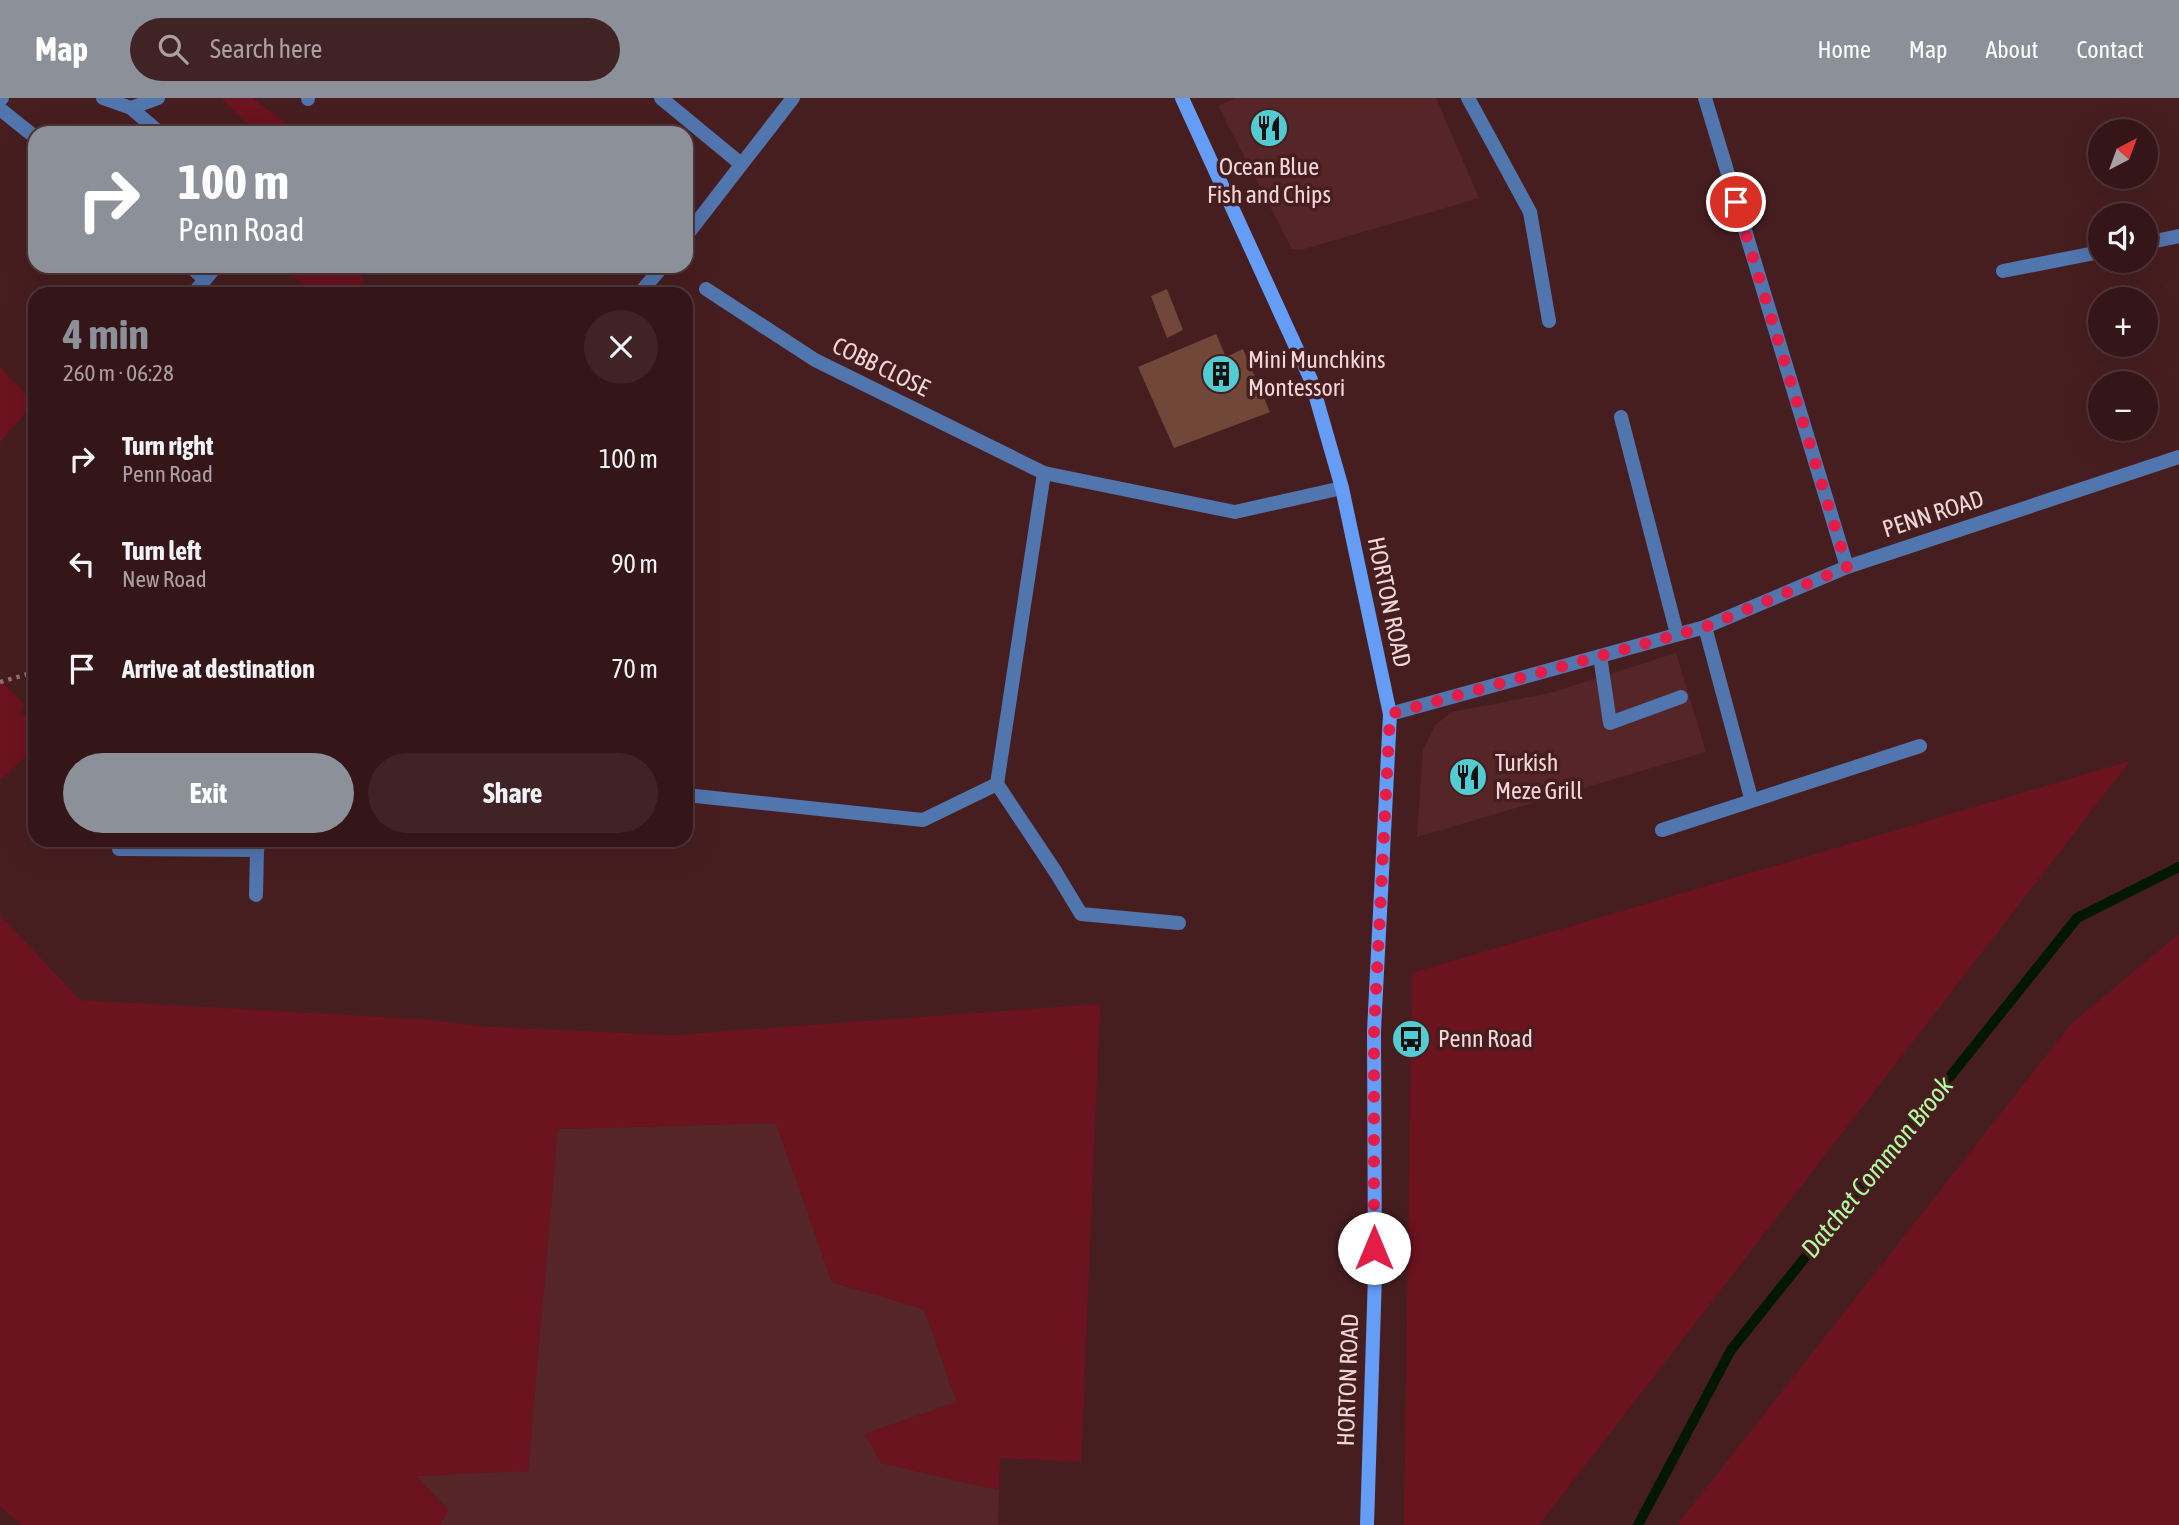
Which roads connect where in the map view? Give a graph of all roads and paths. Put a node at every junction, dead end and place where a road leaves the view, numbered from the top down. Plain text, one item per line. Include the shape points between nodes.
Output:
1 (103, 98) edge
2 (158, 98) edge
3 (661, 98) edge
4 (793, 98) edge
5 (1182, 98) edge
6 (1468, 98) edge
7 (1705, 98) edge
8 (0, 108) edge
9 (131, 108) junction
10 (152, 126) edge
11 (28, 131) edge
12 (741, 164) junction
13 (693, 227) edge
14 (2179, 236) edge
15 (2158, 240) edge
16 (2088, 254) edge
17 (2003, 271) dead end
18 (205, 273) edge
19 (657, 273) edge
20 (199, 287) edge
21 (645, 287) edge
22 (706, 289) dead end
23 (1549, 321) dead end
24 (1621, 417) dead end
25 (2179, 457) edge
26 (1044, 473) junction
27 (1342, 488) junction
28 (1847, 567) junction
29 (1705, 627) junction
30 (1677, 634) junction
31 (1600, 656) junction
32 (28, 674) edge
33 (0, 682) edge
34 (1681, 697) dead end
35 (1390, 714) junction
36 (1920, 746) dead end
37 (997, 784) junction
38 (693, 795) edge
39 (1751, 798) junction
40 (1662, 830) dead end
41 (188, 847) edge
42 (258, 847) edge
43 (118, 849) dead end
44 (256, 895) dead end
45 (1180, 923) dead end
46 (1367, 1525) edge

1 - 9 street
2 - 9 street
3 - 12 street
4 - 12 street
5 - 27 main road, HORTON ROAD via 1311,380
6 - 23 street via 1530,212
7 - 28 street
8 - 11 street
9 - 10 street
12 - 13 street
14 - 15 street
16 - 17 street
18 - 20 street via 209,275
19 - 21 street
22 - 26 street, COBB CLOSE via 815,360
24 - 30 street
25 - 28 street, PENN ROAD
26 - 27 street, COBB CLOSE via 1235,512
26 - 37 street
27 - 35 main road, HORTON ROAD
28 - 29 street, PENN ROAD
29 - 30 street, PENN ROAD
29 - 39 street
30 - 31 street, PENN ROAD
31 - 34 street via 1610,723
31 - 35 street, PENN ROAD
32 - 33 path
35 - 46 main road, HORTON ROAD via 1374,1031
36 - 39 street
37 - 38 street via 923,820
37 - 45 street via 1081,914
39 - 40 street
41 - 43 street
42 - 44 street

